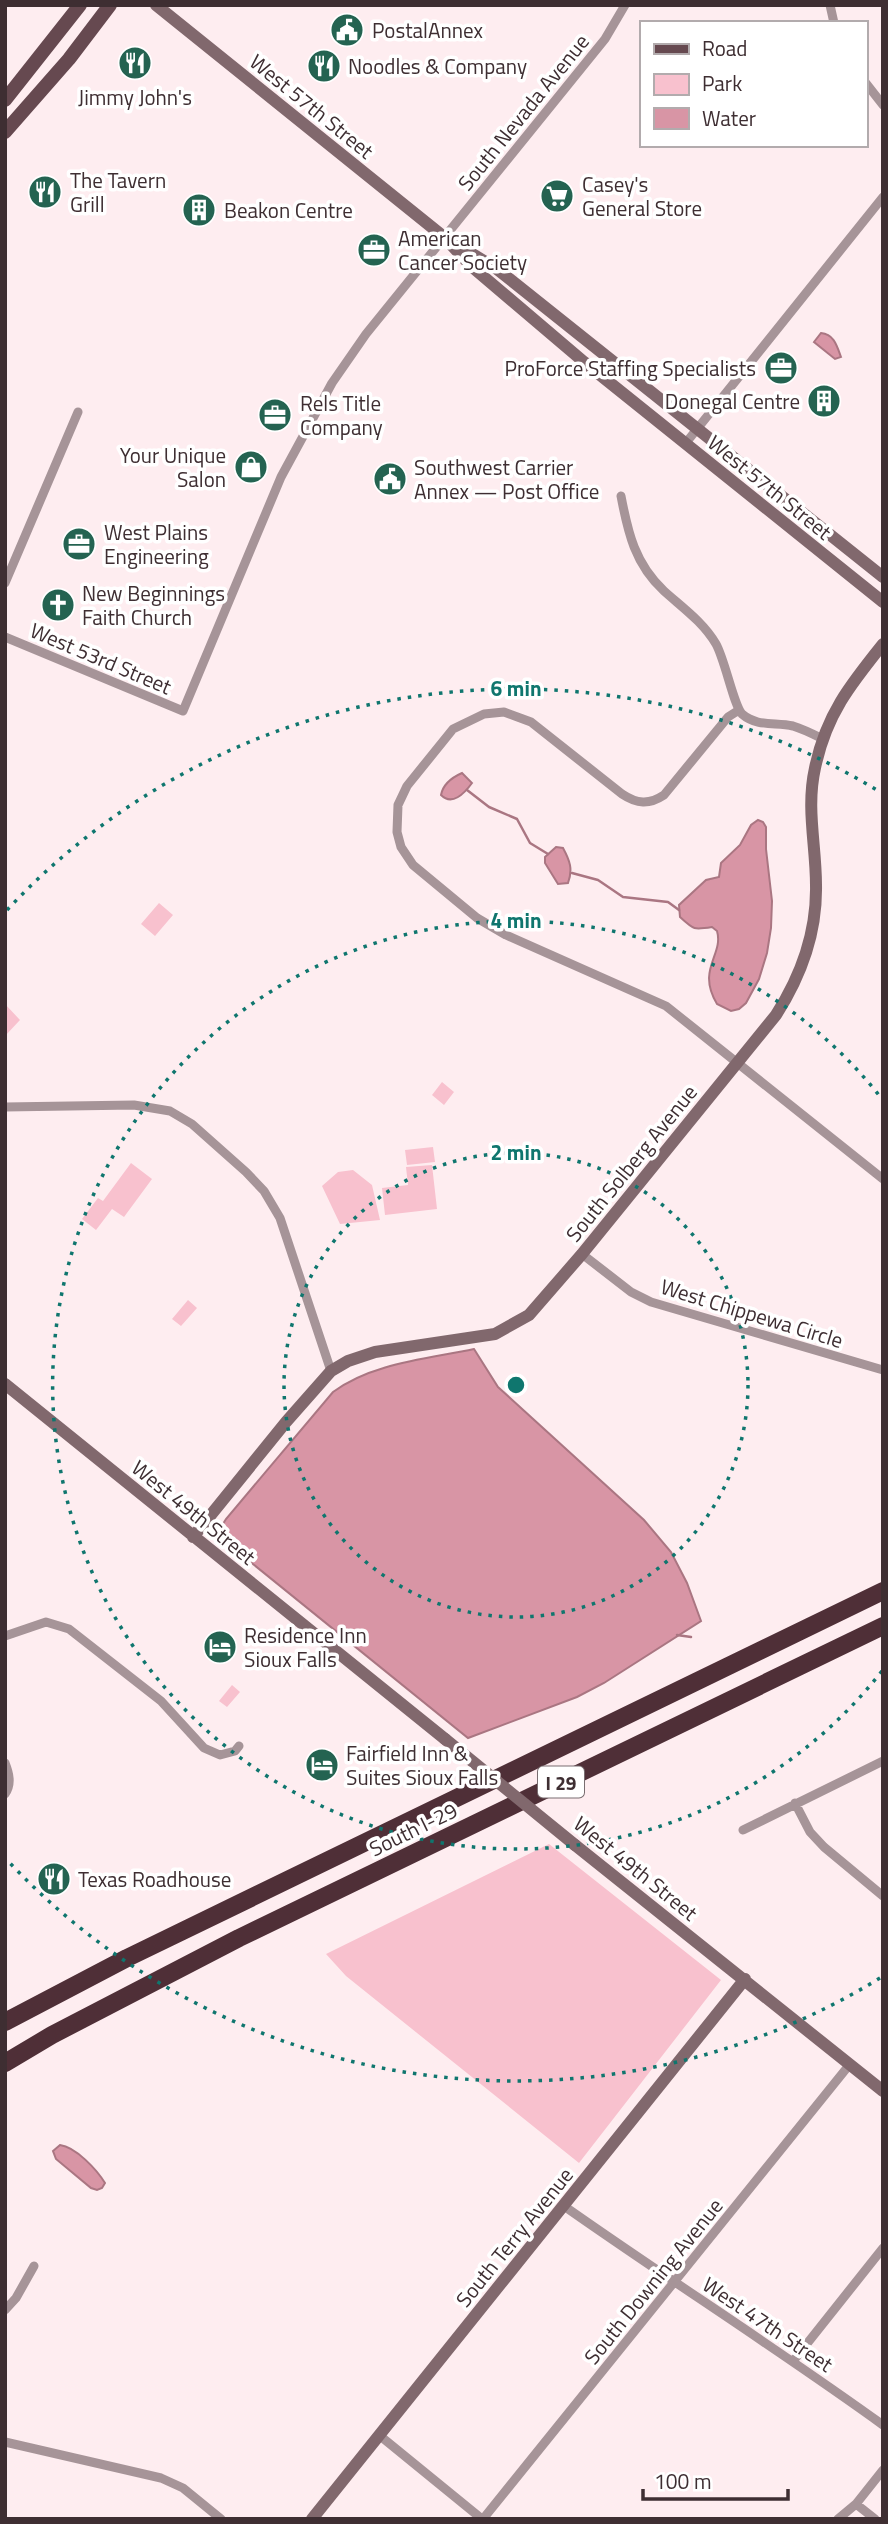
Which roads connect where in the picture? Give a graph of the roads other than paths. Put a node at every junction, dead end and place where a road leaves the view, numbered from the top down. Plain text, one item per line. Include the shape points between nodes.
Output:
1 (80, 5) edge
2 (110, 5) edge
3 (156, 5) edge
4 (625, 5) edge
5 (867, 85) edge
6 (5, 100) edge
7 (883, 105) edge
8 (5, 132) edge
9 (883, 197) edge
10 (444, 237) junction
11 (78, 412) dead end
12 (698, 429) junction
13 (685, 444) junction
14 (621, 496) dead end
15 (883, 577) edge
16 (5, 583) edge
17 (883, 602) edge
18 (5, 637) edge
19 (883, 644) edge
20 (738, 710) junction
21 (183, 711) joint
22 (822, 739) junction
23 (737, 1063) junction
24 (5, 1107) edge
25 (883, 1179) edge
26 (582, 1254) junction
27 (883, 1370) edge
28 (331, 1371) junction
29 (5, 1384) edge
30 (193, 1537) junction
31 (883, 1591) edge
32 (883, 1626) edge
33 (5, 1636) edge
34 (239, 1746) dead end
35 (883, 1760) edge
36 (5, 1763) edge
37 (5, 1794) edge
38 (795, 1803) junction
39 (743, 1830) dead end
40 (883, 1896) edge
41 (745, 1979) junction
42 (5, 2022) edge
43 (5, 2063) edge
44 (850, 2064) junction
45 (883, 2091) edge
46 (564, 2206) junction
47 (883, 2248) edge
48 (34, 2266) dead end
49 (674, 2283) junction
50 (5, 2310) edge
51 (794, 2360) junction
52 (883, 2425) edge
53 (379, 2435) junction
54 (5, 2442) edge
55 (883, 2470) edge
56 (856, 2504) junction
57 (221, 2519) edge
58 (313, 2519) edge
59 (483, 2519) edge
60 (838, 2519) edge
61 (875, 2519) edge

1 - 6 main road
2 - 8 main road
3 - 10 main road, West 57th Street
4 - 10 street, South Nevada Avenue via 605,39
5 - 7 street
9 - 12 street
10 - 12 main road, West 57th Street via 497,269
10 - 13 main road, West 57th Street via 531,318
10 - 21 street, South Nevada Avenue via 362,339 317,410 281,477
11 - 16 street
12 - 13 street
12 - 15 main road, West 57th Street
13 - 17 main road, West 57th Street
14 - 20 street via 629,536 642,566 711,637
18 - 21 street, West 53rd Street
19 - 22 main road, South Solberg Avenue via 845,690
20 - 22 street via 753,721 793,726
20 - 23 street via 664,795 642,803 622,794 523,717 504,712 475,716 446,736 407,786 396,823 401,847 413,865 477,918 506,936 655,1000
22 - 23 main road, South Solberg Avenue via 810,815 815,910 804,959 776,1015
23 - 25 street
23 - 26 main road, South Solberg Avenue
24 - 28 street via 146,1105 170,1111 192,1124 246,1172 281,1218
26 - 27 street, West Chippewa Circle via 651,1302
26 - 28 main road, South Solberg Avenue via 529,1315 504,1330 478,1338 375,1352
28 - 30 main road, South Solberg Avenue
29 - 30 main road, West 49th Street
30 - 41 main road, West 49th Street, bridge
31 - 42 highway, South I-29 / I 29 via 127,1958
32 - 43 highway, South I-29 / I 29 via 239,1938
33 - 34 street via 46,1622 69,1629 161,1701 204,1748 220,1755
35 - 38 street
36 - 37 street via 9,1773
38 - 39 street
38 - 40 street via 824,1847
41 - 44 main road, West 49th Street
41 - 46 main road, South Terry Avenue
44 - 45 main road, West 49th Street
44 - 49 street, South Downing Avenue
46 - 49 street, West 47th Street
46 - 53 main road, South Terry Avenue
47 - 51 street
48 - 50 street
49 - 51 street, West 47th Street
49 - 59 street, South Downing Avenue
51 - 52 street, West 47th Street
53 - 58 main road, South Terry Avenue
53 - 59 street
54 - 57 street via 161,2478 183,2488
55 - 56 street
56 - 60 street
56 - 61 street

